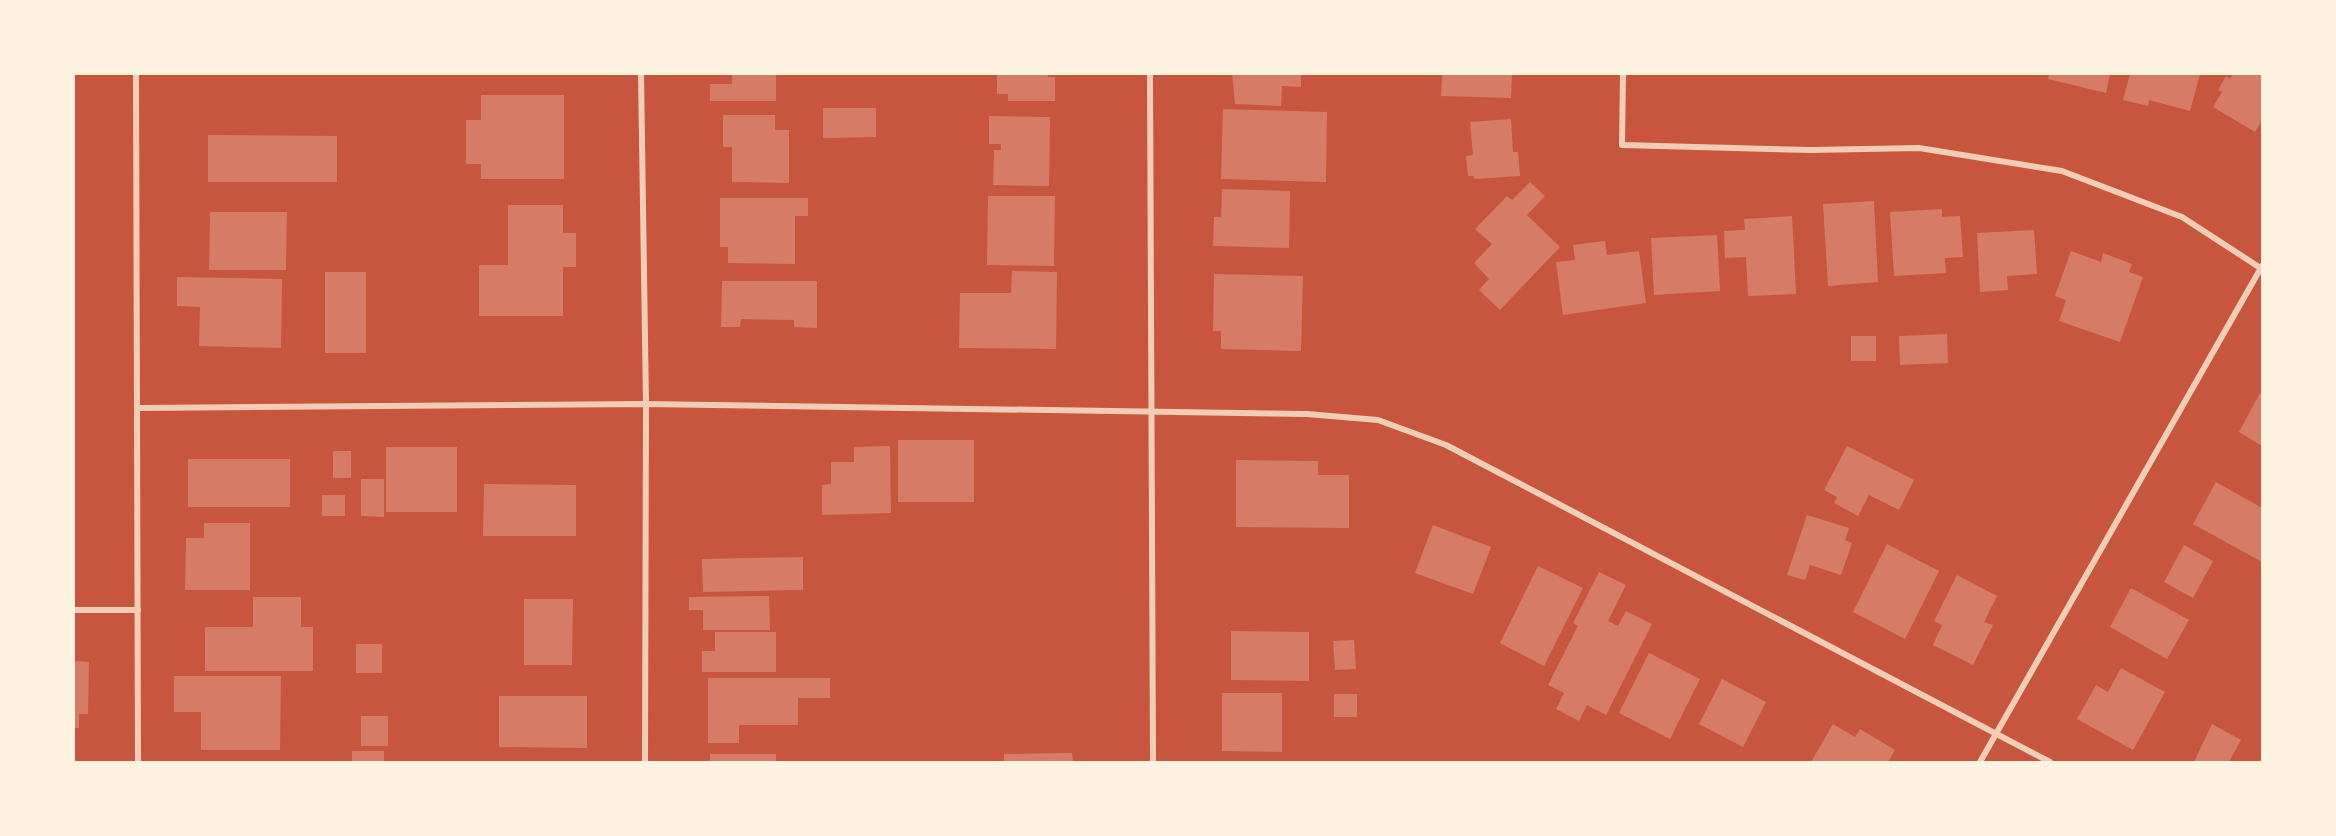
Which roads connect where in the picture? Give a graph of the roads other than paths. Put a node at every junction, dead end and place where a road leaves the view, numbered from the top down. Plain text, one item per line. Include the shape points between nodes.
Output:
1 (136, 74) edge
2 (641, 74) edge
3 (1150, 74) edge
4 (1623, 74) edge
5 (2262, 267) edge
6 (646, 404) junction
7 (138, 408) junction
8 (1152, 410) junction
9 (74, 610) edge
10 (138, 610) junction
11 (1995, 734) junction
12 (138, 762) edge
13 (645, 762) edge
14 (1153, 762) edge
15 (1980, 762) edge
16 (2050, 762) edge

1 - 7 street
2 - 6 street
3 - 8 street
4 - 5 street via 1622,145 1811,150 1919,148 2062,171 2182,217
5 - 11 street
6 - 7 street
6 - 8 street
6 - 13 street
7 - 10 street
8 - 11 street via 1378,420 1446,445
8 - 14 street
9 - 10 street
10 - 12 street
11 - 15 street
11 - 16 street

